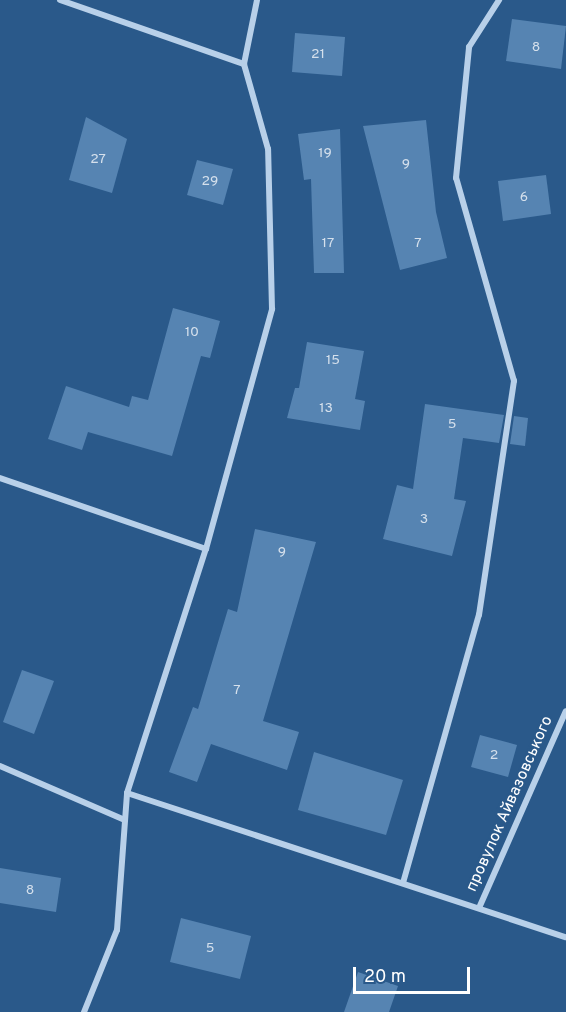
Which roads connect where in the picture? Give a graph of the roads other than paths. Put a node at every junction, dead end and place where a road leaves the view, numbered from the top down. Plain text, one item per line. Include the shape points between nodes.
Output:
1 (60, 0) edge
2 (256, 0) edge
3 (499, 0) edge
4 (244, 64) junction
5 (0, 478) edge
6 (206, 549) junction
7 (566, 711) edge
8 (0, 766) edge
9 (127, 793) junction
10 (125, 820) junction
11 (403, 883) junction
12 (479, 908) junction
13 (566, 937) edge
14 (84, 1012) edge

1 - 4 street
2 - 4 street
3 - 11 street via 469,47 456,178 514,381 479,615
4 - 6 street via 268,148 272,309
5 - 6 street
6 - 9 street
7 - 12 street, провулок Айвазовського
8 - 10 street
9 - 10 street
9 - 11 street
10 - 14 street via 117,930
11 - 12 street
12 - 13 street

